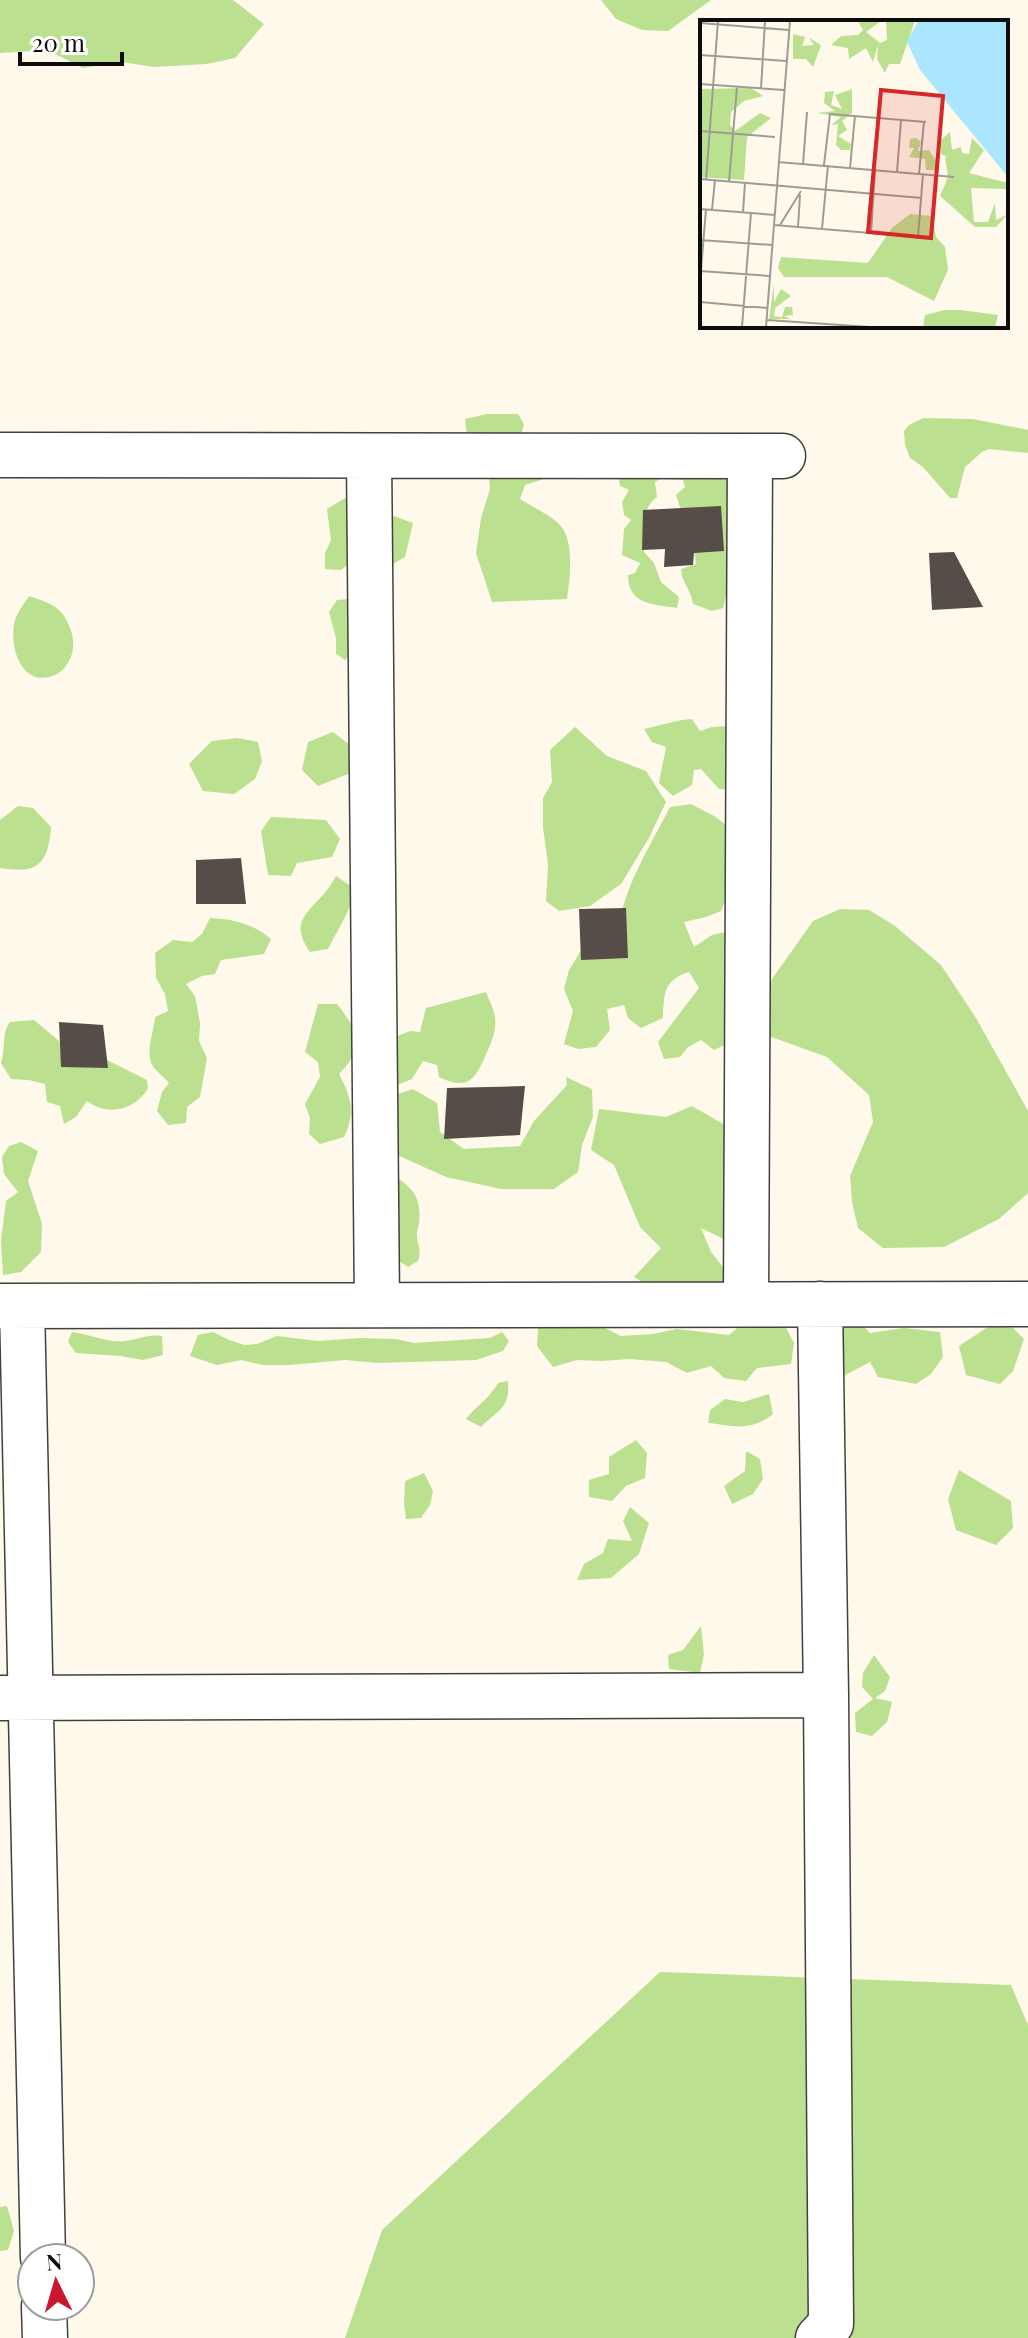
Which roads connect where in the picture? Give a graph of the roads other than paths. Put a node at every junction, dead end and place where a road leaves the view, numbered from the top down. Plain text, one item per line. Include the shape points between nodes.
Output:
1 (0, 455) edge
2 (369, 456) junction
3 (746, 1304) junction
4 (820, 1304) junction
5 (1028, 1304) edge
6 (377, 1305) junction
7 (11, 1306) edge
8 (826, 1695) junction
9 (16, 1698) edge
10 (42, 2242) edge
11 (818, 2338) edge

1 - 2 street
2 - 3 street via 767,456
2 - 6 street
3 - 4 street
3 - 6 street
4 - 5 street
4 - 8 street
6 - 7 street
7 - 9 street
8 - 9 street
8 - 11 street via 831,2324
9 - 10 street

